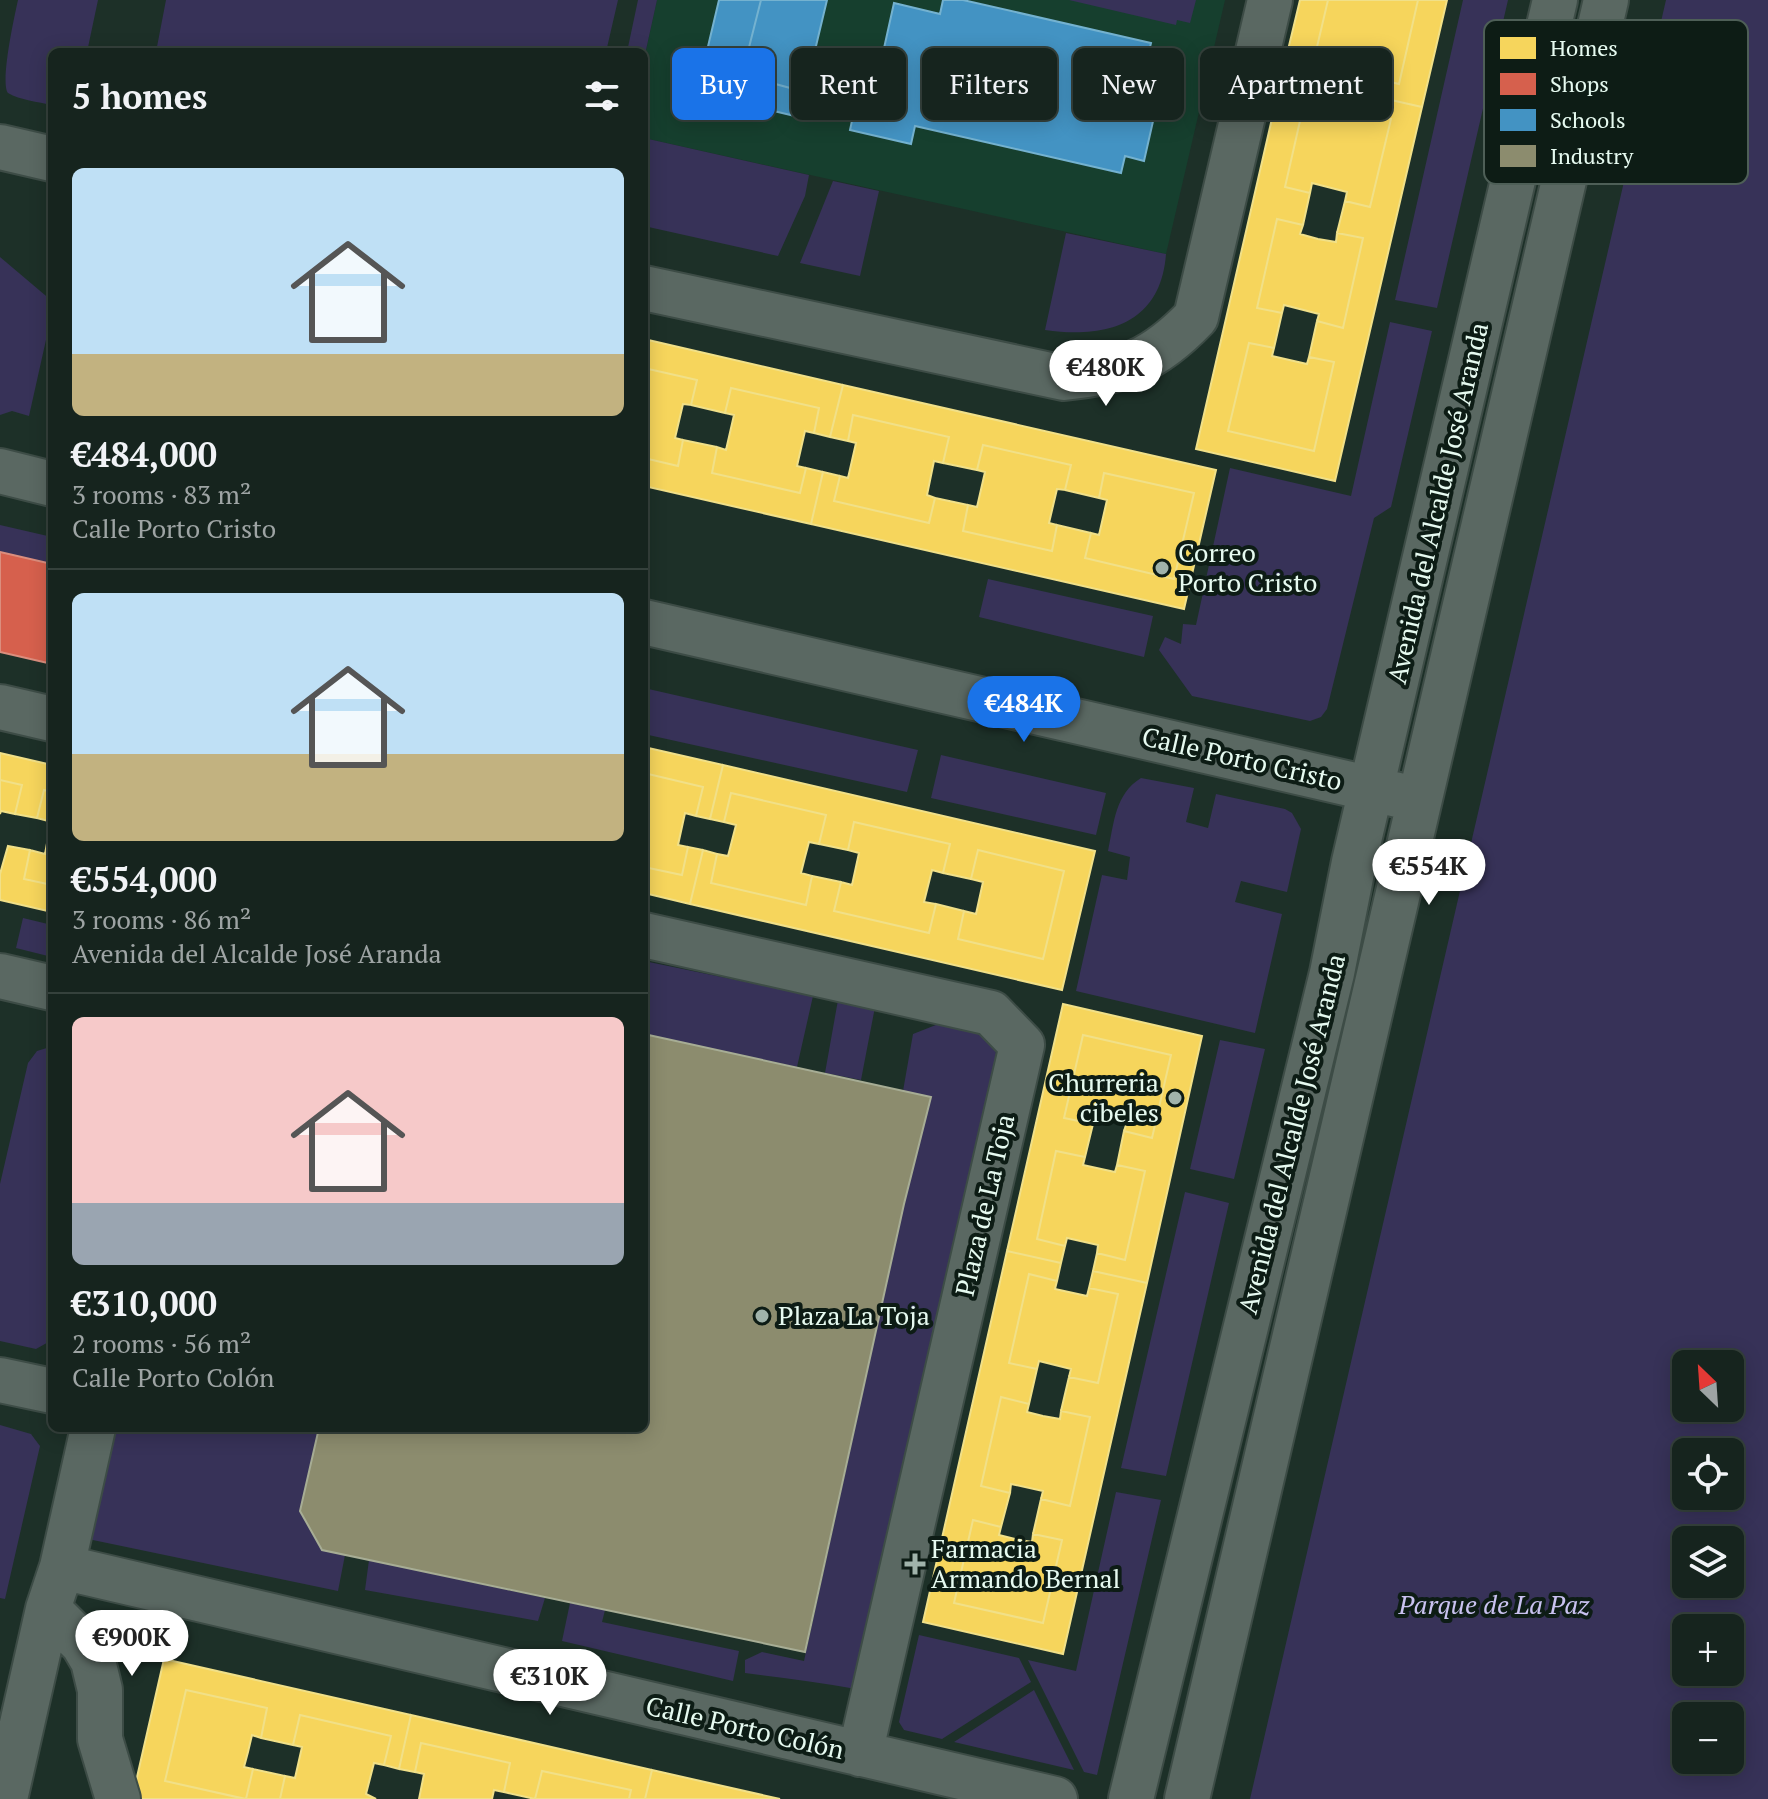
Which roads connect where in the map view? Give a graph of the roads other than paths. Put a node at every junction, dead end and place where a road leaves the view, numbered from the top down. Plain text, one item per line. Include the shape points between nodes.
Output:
1 (1270, 0) edge
2 (1555, 0) edge
3 (1606, 0) edge
4 (1550, 20) edge
5 (1601, 20) edge
6 (0, 147) edge
7 (48, 158) edge
8 (1512, 184) edge
9 (1563, 184) edge
10 (648, 289) edge
11 (0, 471) edge
12 (48, 483) edge
13 (648, 623) edge
14 (0, 707) edge
15 (48, 718) edge
16 (1372, 789) junction
17 (1420, 800) junction
18 (648, 936) edge
19 (0, 976) edge
20 (48, 987) edge
21 (0, 1380) edge
22 (48, 1390) edge
23 (92, 1432) edge
24 (62, 1567) junction
25 (48, 1609) junction
26 (860, 1754) junction
27 (5, 1799) edge
28 (118, 1799) edge
29 (1055, 1799) edge
30 (1131, 1799) edge
31 (1187, 1799) edge

1 - 10 street via 1196,317 1146,360 1106,373 1064,378
2 - 4 street, Avenida del Alcalde José Aranda
3 - 5 street, Avenida del Alcalde José Aranda
6 - 7 street
8 - 16 street, Avenida del Alcalde José Aranda
9 - 17 street, Avenida del Alcalde José Aranda
11 - 12 street
13 - 16 street, Calle Porto Cristo
14 - 15 street
16 - 17 street, Calle Porto Cristo
16 - 30 street, Avenida del Alcalde José Aranda
17 - 31 street, Avenida del Alcalde José Aranda
18 - 26 street, Plaza de La Toja via 991,1013 1022,1045
19 - 20 street
21 - 22 street
23 - 24 street
24 - 25 street
24 - 26 street, Calle Porto Colón
25 - 27 street
25 - 28 street via 93,1661 100,1690 100,1739
26 - 29 street, Calle Porto Colón

